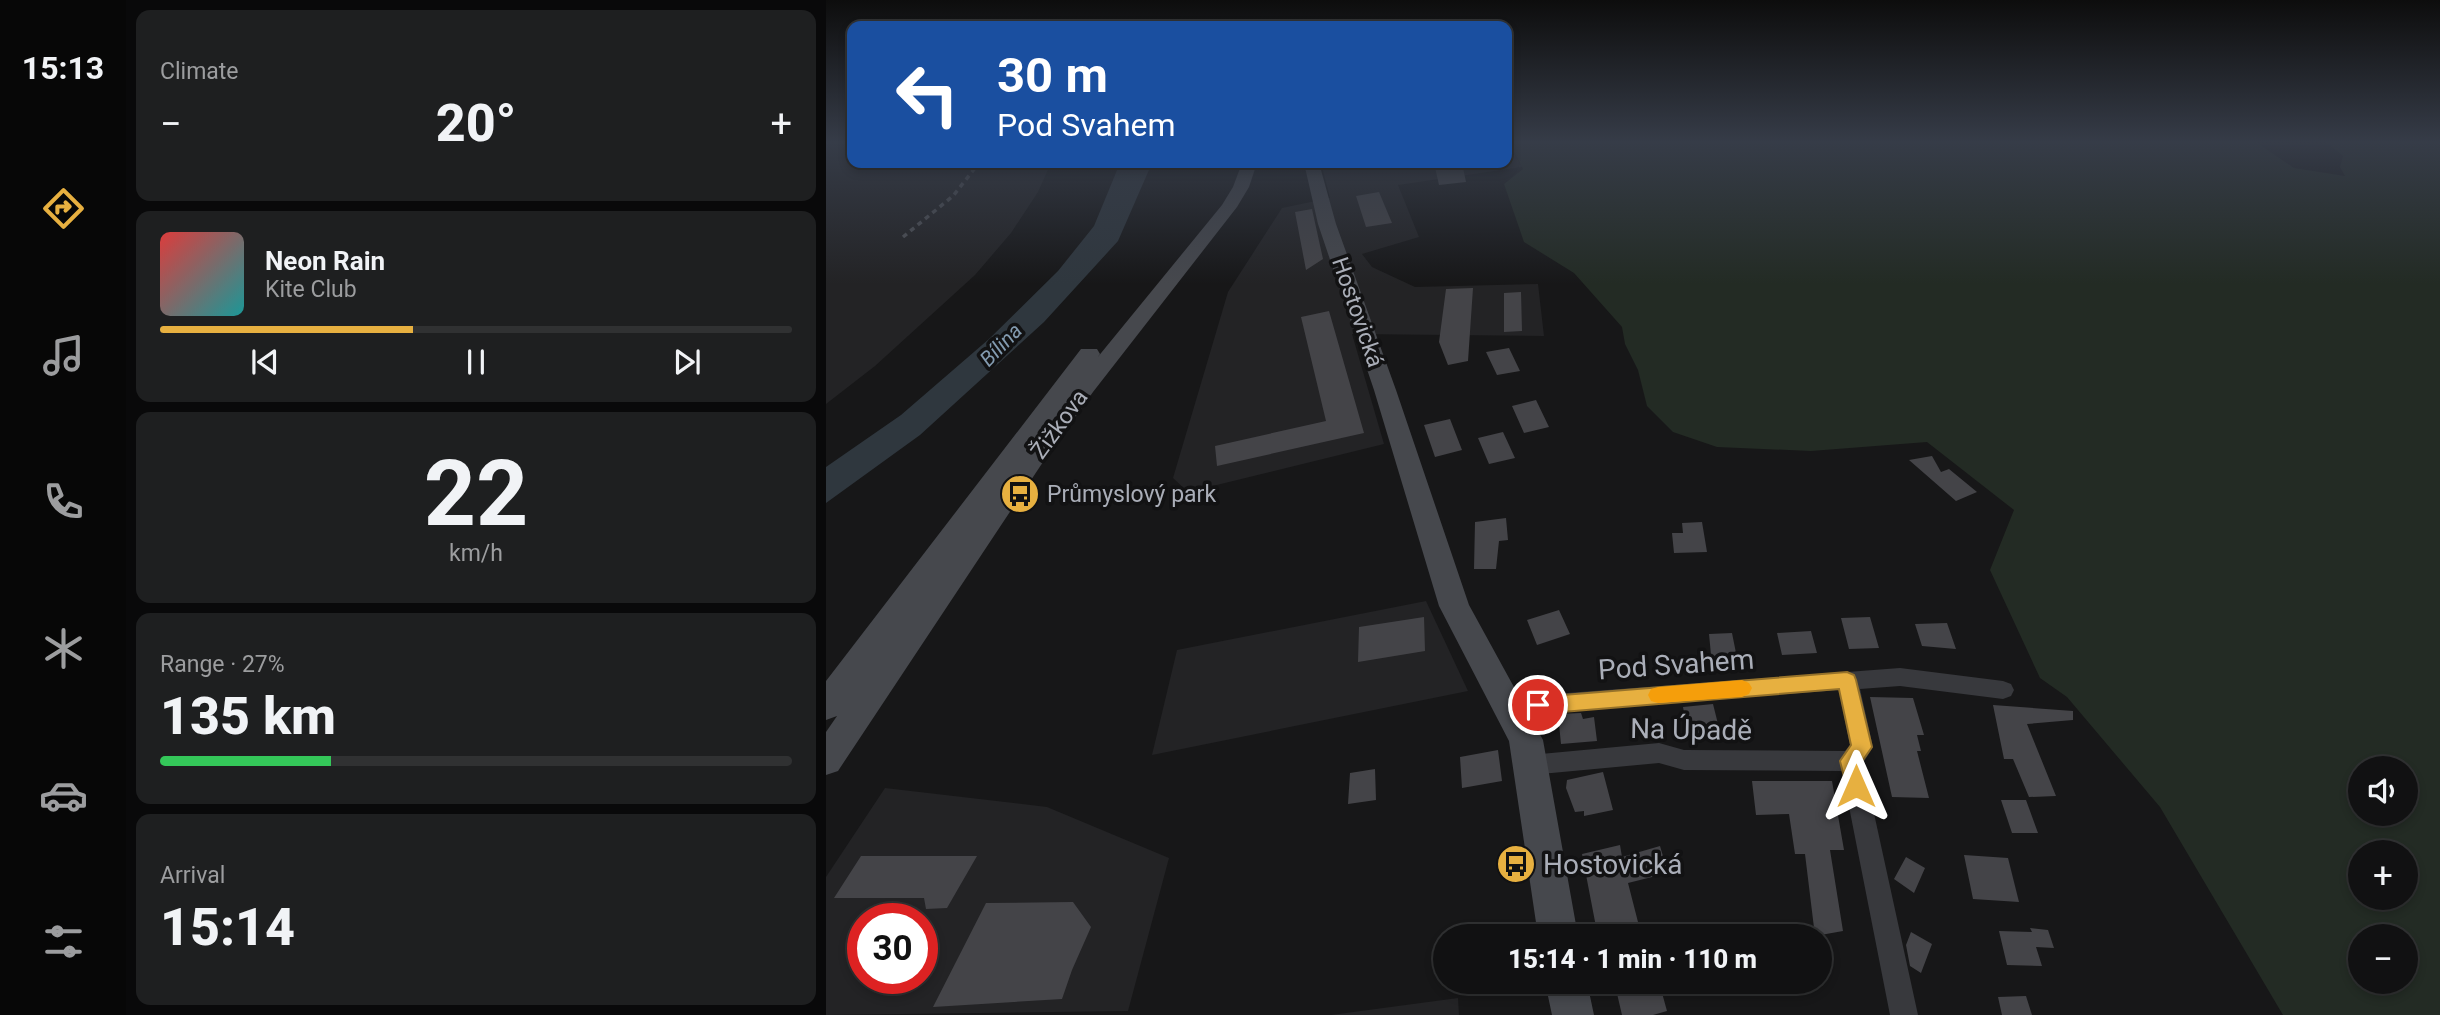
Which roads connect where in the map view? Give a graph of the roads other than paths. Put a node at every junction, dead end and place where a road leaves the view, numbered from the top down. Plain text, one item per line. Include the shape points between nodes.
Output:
1 (1221, 189) edge
2 (1240, 189) edge
3 (1318, 189) edge
4 (1847, 680) junction
5 (2003, 691) dead end
6 (826, 706) edge
7 (1510, 710) junction
8 (826, 760) edge
9 (1850, 761) junction
10 (1530, 765) junction
11 (1556, 924) edge
12 (1569, 994) edge
13 (1573, 1015) edge
14 (1904, 1015) edge

1 - 6 main road, Žižkova via 1211,208 1062,387
2 - 8 main road, Žižkova via 1055,428
3 - 7 main road, Hostovická via 1454,606
4 - 5 street, Pod Svahem via 1900,677
4 - 7 street, Pod Svahem
4 - 9 street via 1861,747
7 - 10 main road, Hostovická via 1526,740
9 - 10 street, Na Úpadě via 1684,760 1659,753
9 - 14 street
10 - 11 main road, Hostovická
12 - 13 main road

